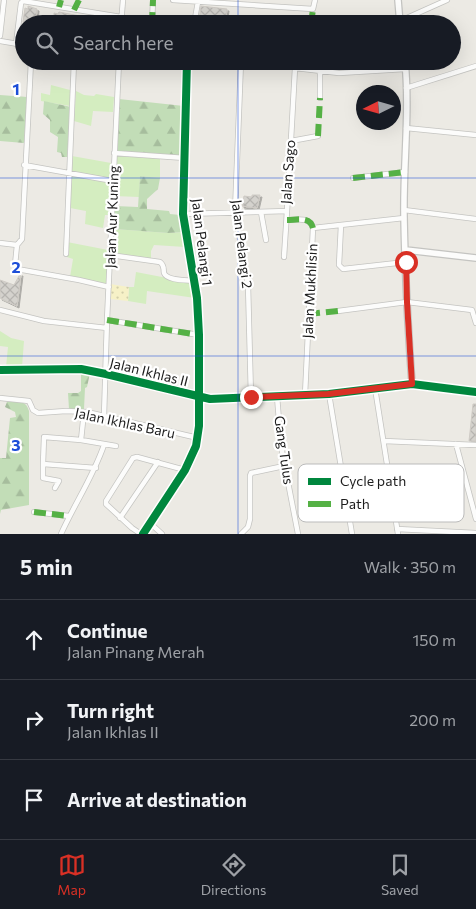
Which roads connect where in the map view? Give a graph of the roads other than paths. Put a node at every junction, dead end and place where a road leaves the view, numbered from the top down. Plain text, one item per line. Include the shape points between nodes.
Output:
1 (4, 0) edge
2 (123, 0) edge
3 (153, 0) edge
4 (173, 0) edge
5 (177, 0) edge
6 (315, 0) edge
7 (398, 0) edge
8 (447, 0) edge
9 (198, 2) junction
10 (235, 2) edge
11 (20, 15) edge
12 (109, 15) edge
13 (121, 15) edge
14 (152, 15) edge
15 (196, 15) edge
16 (399, 15) edge
17 (416, 15) edge
18 (0, 36) edge
19 (0, 41) edge
20 (15, 44) edge
21 (476, 66) edge
22 (29, 70) edge
23 (74, 70) edge
24 (119, 70) edge
25 (187, 70) edge
26 (242, 70) edge
27 (295, 70) edge
28 (320, 70) joint
29 (388, 70) edge
30 (405, 70) edge
31 (406, 88) junction
32 (320, 98) dead end
33 (406, 128) junction
34 (476, 135) edge
35 (318, 136) dead end
36 (290, 141) junction
37 (114, 153) junction
38 (184, 158) junction
39 (24, 165) junction
40 (405, 172) junction
41 (70, 173) junction
42 (353, 178) dead end
43 (113, 181) junction
44 (404, 210) junction
45 (286, 211) junction
46 (235, 212) junction
47 (261, 212) junction
48 (183, 214) junction
49 (404, 218) junction
50 (476, 219) edge
51 (287, 220) junction
52 (341, 225) junction
53 (313, 228) junction
54 (266, 240) dead end
55 (0, 243) edge
56 (17, 245) junction
57 (406, 250) junction
58 (66, 254) dead end
59 (110, 255) junction
60 (284, 257) dead end
61 (476, 258) edge
62 (406, 262) junction
63 (195, 281) junction
64 (109, 287) junction
65 (407, 302) junction
66 (0, 310) edge
67 (338, 311) dead end
68 (107, 320) junction
69 (476, 323) edge
70 (107, 328) junction
71 (199, 335) junction
72 (0, 370) edge
73 (106, 374) junction
74 (412, 384) junction
75 (375, 388) junction
76 (476, 392) edge
77 (328, 394) junction
78 (305, 395) junction
79 (277, 396) junction
80 (198, 397) junction
81 (251, 397) junction
82 (0, 398) edge
83 (84, 412) junction
84 (104, 416) junction
85 (198, 438) junction
86 (81, 440) junction
87 (384, 441) junction
88 (456, 444) junction
89 (104, 445) junction
90 (476, 445) edge
91 (116, 446) dead end
92 (158, 462) junction
93 (43, 464) junction
94 (340, 464) edge
95 (387, 464) edge
96 (461, 464) edge
97 (284, 466) junction
98 (96, 468) junction
99 (185, 470) junction
100 (464, 474) edge
101 (55, 488) dead end
102 (34, 512) dead end
103 (69, 516) junction
104 (120, 518) junction
105 (476, 520) edge
106 (151, 524) junction
107 (397, 531) edge
108 (476, 533) edge
109 (61, 534) edge
110 (142, 534) edge
111 (162, 534) edge
112 (241, 534) edge
113 (298, 534) edge

1 - 18 street
2 - 13 street
3 - 14 street
4 - 5 street
5 - 9 street
6 - 10 street via 313,10
7 - 16 street
8 - 17 street
9 - 10 street
9 - 15 street
11 - 12 street via 23,1
19 - 20 street
21 - 31 street
22 - 39 street
23 - 41 street
24 - 37 street, Jalan Aur Kuning
25 - 38 street, Jalan Pelangi 1
26 - 46 street, Jalan Pelangi 2
27 - 36 street, Jalan Sago
28 - 29 street via 338,73
28 - 32 street
30 - 31 street
31 - 33 street
33 - 34 street
33 - 40 street
35 - 36 street
36 - 45 street, Jalan Sago
37 - 38 street
37 - 43 street, Jalan Aur Kuning
38 - 48 street, Jalan Pelangi 1
39 - 41 street
39 - 56 street via 22,239
40 - 42 street
40 - 44 street
41 - 43 street
41 - 58 street
43 - 59 street, Jalan Aur Kuning
44 - 49 street
44 - 50 street
45 - 47 street, Jalan Sago
45 - 51 street
46 - 47 street, Jalan Sago
46 - 48 street, Jalan Sago
46 - 81 street, Jalan Pelangi 2 via 248,285
47 - 54 street
48 - 63 street, Jalan Pelangi 1
49 - 52 street
49 - 57 street
51 - 53 street, Jalan Mukhlisin via 308,220
51 - 60 street
52 - 53 street
52 - 62 street via 339,265 343,269
53 - 78 street, Jalan Mukhlisin
55 - 56 street
56 - 64 street via 17,270
57 - 61 street
57 - 62 street
59 - 63 street via 160,262 168,277
59 - 64 street, Jalan Aur Kuning
62 - 65 street
63 - 71 street, Jalan Pelangi 1
64 - 68 street, Jalan Aur Kuning
65 - 67 street
65 - 69 street via 472,310
65 - 74 street
66 - 70 street via 44,320
68 - 70 street, Jalan Aur Kuning
68 - 71 street
70 - 73 street, Jalan Aur Kuning
71 - 80 street, Jalan Pelangi 1
72 - 73 street, Jalan Ikhlas II via 82,369
73 - 80 street, Jalan Ikhlas II
73 - 84 street, Jalan Aur Kuning
74 - 75 street, Jalan Ikhlas II
74 - 76 street, Jalan Ikhlas II
75 - 77 street, Jalan Ikhlas II
75 - 87 street
77 - 78 street, Jalan Ikhlas II
77 - 94 street
78 - 79 street, Jalan Ikhlas II
79 - 81 street, Jalan Ikhlas II
79 - 97 street, Gang Tulus
80 - 81 street, Jalan Ikhlas II
80 - 85 street, Jalan Pelangi 1
82 - 83 street, Jalan Ikhlas Baru via 28,401 38,413
83 - 84 street, Jalan Ikhlas Baru
83 - 86 street
84 - 85 street, Jalan Ikhlas Baru
85 - 99 street
86 - 89 street
86 - 93 street via 44,437
87 - 88 street
87 - 95 street
88 - 90 street
88 - 96 street
89 - 91 street
89 - 98 street
92 - 99 street
92 - 104 street
92 - 104 street via 133,458 106,501
93 - 98 street
93 - 101 street via 44,478 59,481
97 - 112 street via 250,474 250,519
97 - 113 street, Gang Tulus
98 - 103 street
99 - 106 street
100 - 105 street
102 - 103 street
103 - 109 street
104 - 110 street
106 - 110 street
106 - 111 street
107 - 108 street

